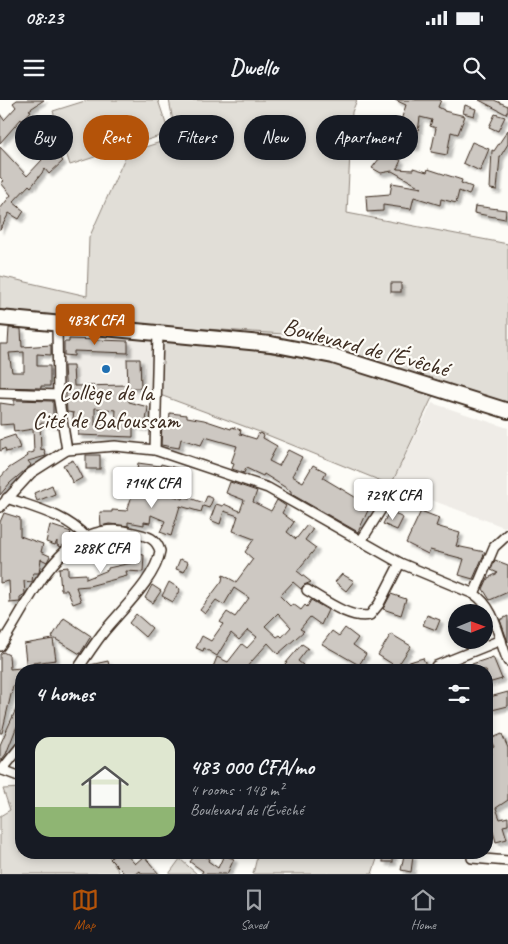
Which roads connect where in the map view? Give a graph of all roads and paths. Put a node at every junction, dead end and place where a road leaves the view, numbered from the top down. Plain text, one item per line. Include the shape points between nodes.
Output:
1 (0, 318) edge
2 (57, 325) junction
3 (158, 332) junction
4 (0, 393) edge
5 (58, 395) junction
6 (508, 411) edge
7 (67, 450) junction
8 (155, 450) junction
9 (392, 492) dead end
10 (7, 498) junction
11 (0, 507) edge
12 (508, 534) edge
13 (86, 536) junction
14 (361, 541) junction
15 (400, 563) junction
16 (307, 590) dead end
17 (474, 594) junction
18 (504, 644) edge
19 (0, 646) edge
20 (508, 661) edge
21 (81, 664) edge
22 (442, 664) edge
23 (15, 753) edge
24 (1, 769) edge
25 (15, 775) edge
26 (490, 859) edge
27 (508, 860) edge

1 - 2 main road, Boulevard de l'Évêché
2 - 3 main road, Boulevard de l'Évêché
2 - 5 street
3 - 6 main road, Boulevard de l'Évêché via 271,344 333,356
3 - 8 street
4 - 5 street
5 - 7 street
7 - 8 street via 115,446
7 - 10 street via 40,466
8 - 14 street via 263,486
9 - 14 street
10 - 11 street
10 - 13 street via 59,516
12 - 17 street via 494,547
13 - 19 street via 45,571
13 - 21 street via 102,531 130,532 150,537 160,551 145,581
14 - 15 street
15 - 16 street via 370,615 351,614
15 - 17 street
17 - 18 street via 490,608
18 - 20 street
18 - 22 street
23 - 24 street
24 - 25 street
26 - 27 street

